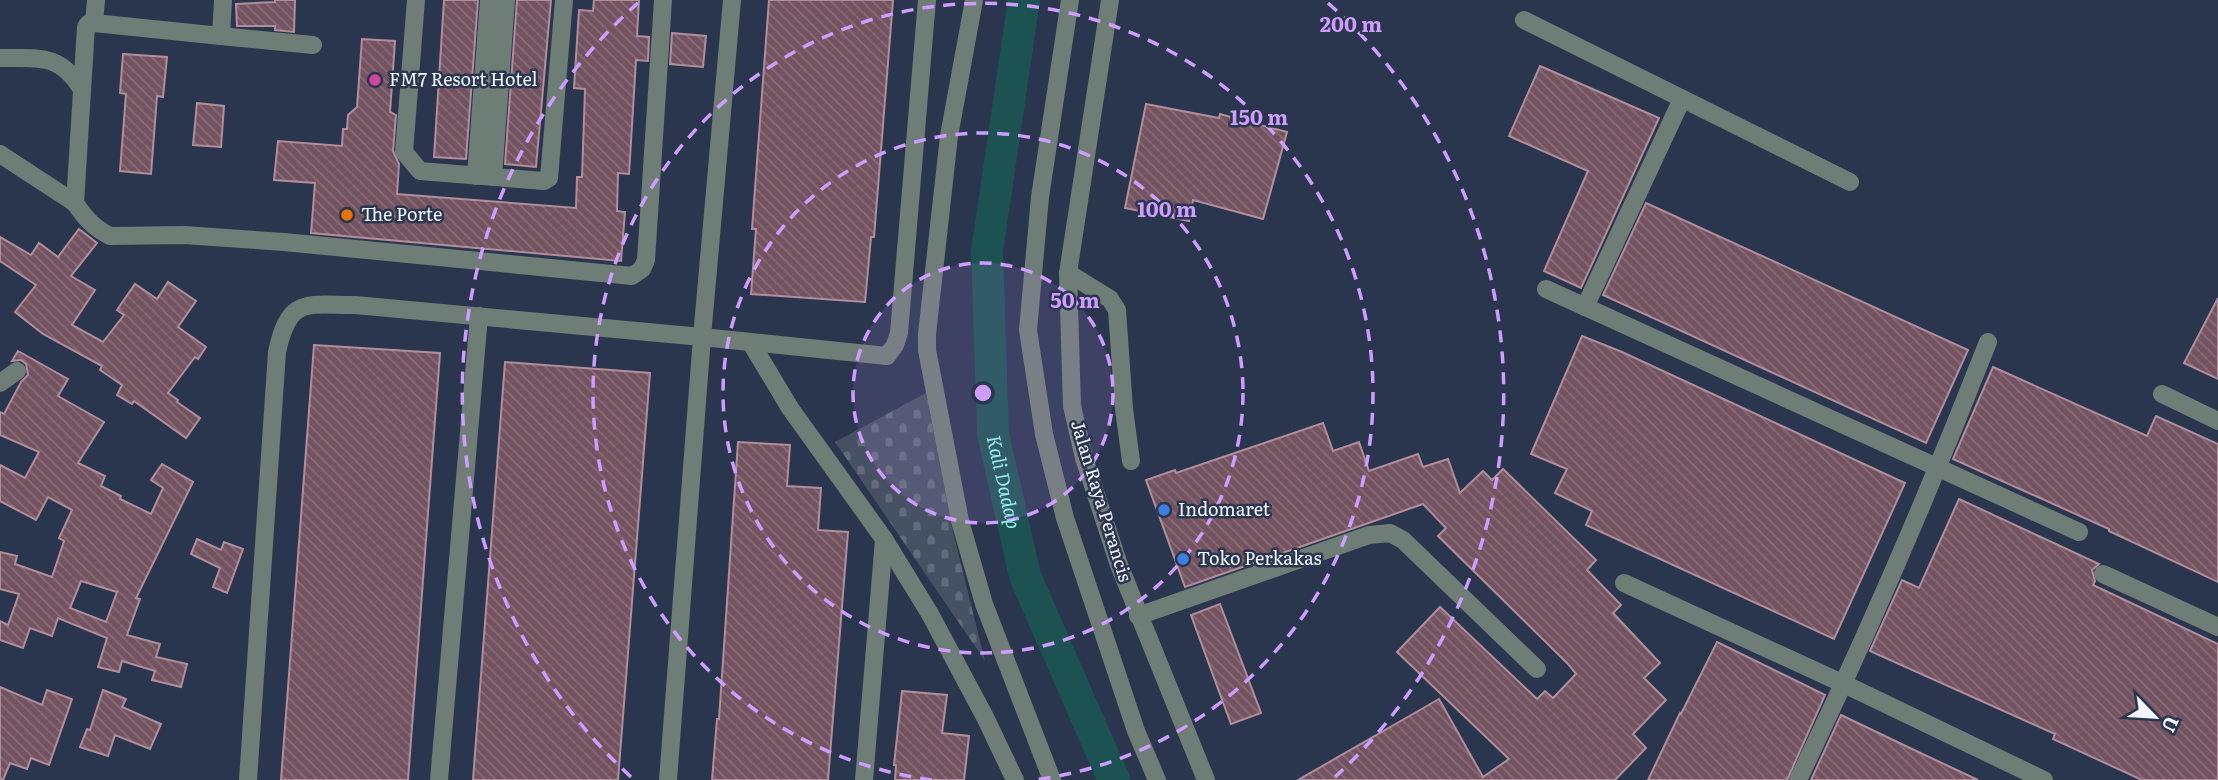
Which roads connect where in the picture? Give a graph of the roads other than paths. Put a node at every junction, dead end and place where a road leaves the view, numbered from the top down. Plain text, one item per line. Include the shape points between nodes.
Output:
1 (96, 0) edge
2 (223, 0) edge
3 (416, 0) edge
4 (489, 0) edge
5 (506, 0) edge
6 (564, 0) edge
7 (663, 0) edge
8 (732, 0) edge
9 (927, 0) edge
10 (974, 0) edge
11 (1070, 0) edge
12 (1110, 0) edge
13 (1524, 20) dead end
14 (94, 23) junction
15 (221, 36) junction
16 (313, 45) dead end
17 (0, 58) edge
18 (81, 88) junction
19 (1682, 99) junction
20 (0, 154) edge
21 (485, 176) junction
22 (1850, 182) dead end
23 (75, 203) junction
24 (1068, 273) junction
25 (1546, 289) dead end
26 (1585, 307) junction
27 (479, 316) junction
28 (702, 337) junction
29 (1988, 342) dead end
30 (751, 343) junction
31 (18, 372) dead end
32 (0, 383) edge
33 (2162, 394) dead end
34 (2218, 421) edge
35 (1131, 461) dead end
36 (1939, 466) junction
37 (2079, 531) dead end
38 (884, 539) junction
39 (2102, 573) dead end
40 (1624, 583) dead end
41 (1138, 616) junction
42 (2218, 627) edge
43 (1537, 668) dead end
44 (1844, 684) junction
45 (248, 780) edge
46 (439, 780) edge
47 (668, 780) edge
48 (864, 780) edge
49 (1014, 780) edge
50 (1052, 780) edge
51 (1157, 780) edge
52 (1206, 780) edge
53 (1798, 780) edge
54 (2044, 780) edge

1 - 14 street
2 - 15 street
3 - 21 street via 404,152 420,171
4 - 21 street
5 - 21 street
6 - 21 street via 549,178
7 - 23 street via 646,260 637,275 184,234 110,236 86,219
8 - 28 street
9 - 30 street via 895,345 887,356
10 - 50 street via 949,136 927,350 960,521 984,604
11 - 51 street via 1040,197 1028,330 1044,434 1065,518 1136,731
12 - 24 street, Jalan Raya Perancis
13 - 19 street
14 - 15 street
14 - 18 street via 88,24 83,34
15 - 16 street
17 - 18 street via 49,60 62,65
18 - 23 street
19 - 22 street
19 - 26 street
20 - 23 street
24 - 35 street via 1110,299 1116,310
24 - 41 street, Jalan Raya Perancis via 1072,406 1084,458
25 - 26 street
26 - 36 street
27 - 28 street
27 - 45 street via 305,304 291,313 281,333
27 - 46 street
28 - 30 street
28 - 47 street
29 - 36 street
30 - 38 street via 790,408
31 - 32 street
33 - 34 street
36 - 37 street
36 - 44 street
38 - 48 street
38 - 49 street via 930,614
39 - 42 street
40 - 44 street
41 - 43 street via 1369,535 1390,533
41 - 52 street, Jalan Raya Perancis
44 - 53 street
44 - 54 street

